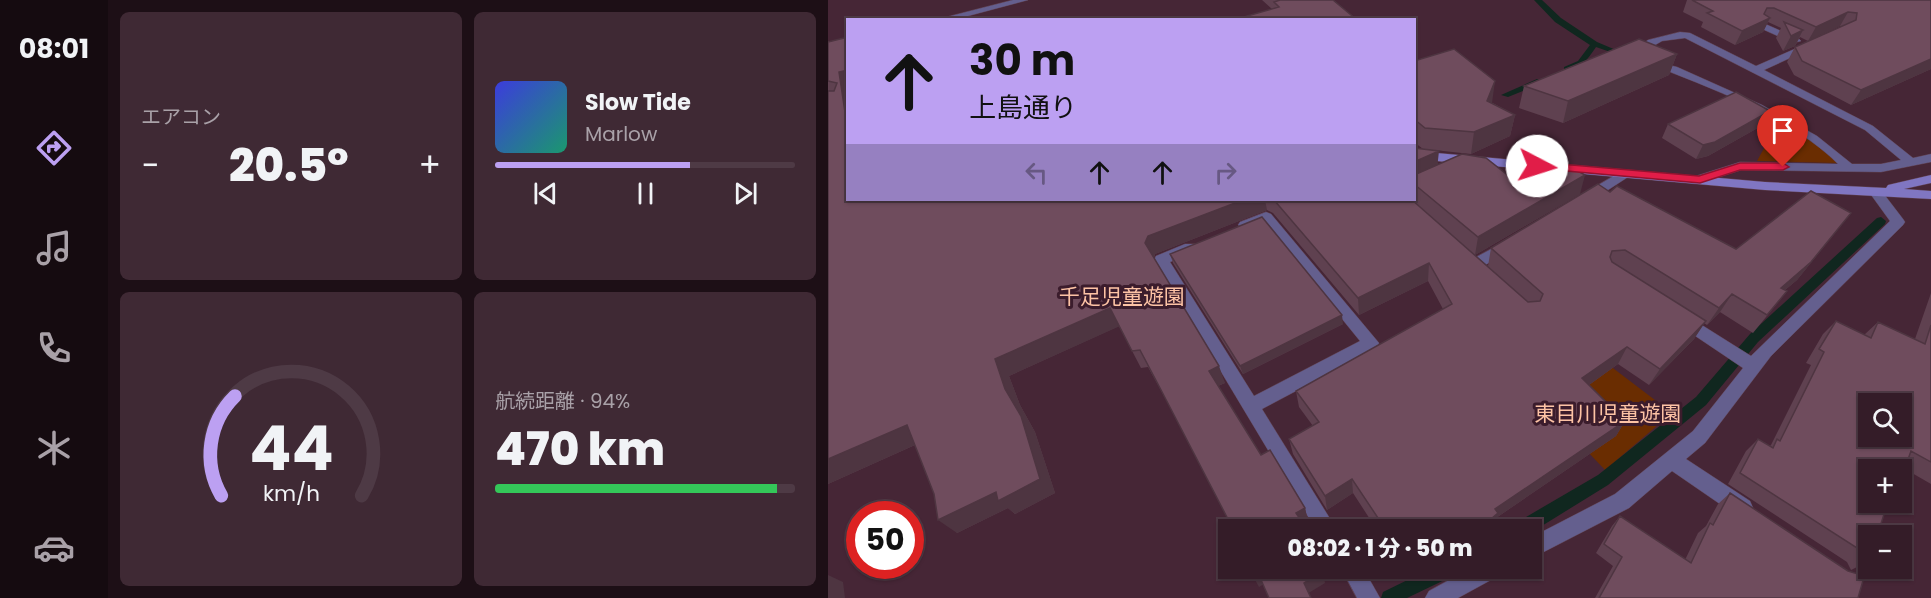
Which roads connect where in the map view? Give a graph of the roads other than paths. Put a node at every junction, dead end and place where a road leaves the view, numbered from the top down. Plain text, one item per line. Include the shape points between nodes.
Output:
1 (1024, 0) edge
2 (948, 18) edge
3 (1763, 26) edge
4 (1756, 70) junction
5 (1416, 154) edge
6 (1931, 158) edge
7 (1471, 160) junction
8 (1911, 162) junction
9 (1849, 168) junction
10 (1447, 172) edge
11 (1624, 174) junction
12 (1700, 179) junction
13 (1931, 179) edge
14 (1875, 192) junction
15 (1931, 195) edge
16 (1576, 204) edge
17 (1234, 230) edge
18 (1515, 241) edge
19 (1203, 243) edge
20 (1474, 266) edge
21 (1666, 310) edge
22 (1751, 365) junction
23 (1251, 406) junction
24 (1671, 460) junction
25 (1320, 519) edge
26 (1760, 519) edge
27 (1542, 543) edge
28 (1358, 579) edge
29 (1472, 579) edge
30 (1369, 598) edge
31 (1436, 598) edge

1 - 2 street
3 - 4 street via 1812,44
4 - 8 street via 1869,128
4 - 9 street via 1687,35 1666,37 1640,47 1633,55 1674,69 1791,125 1840,156
5 - 7 main road
6 - 8 street
7 - 10 street
7 - 11 main road
8 - 9 street via 1881,168
9 - 12 street via 1740,166
11 - 12 main road
11 - 16 street
12 - 14 main road
13 - 14 main road
14 - 15 main road
14 - 22 street via 1898,222
17 - 23 street via 1266,217 1371,343
18 - 20 street
19 - 23 street via 1161,260
21 - 22 street
22 - 24 street via 1699,437
23 - 25 street
24 - 26 street
24 - 27 street via 1622,501
28 - 30 street
29 - 31 street

